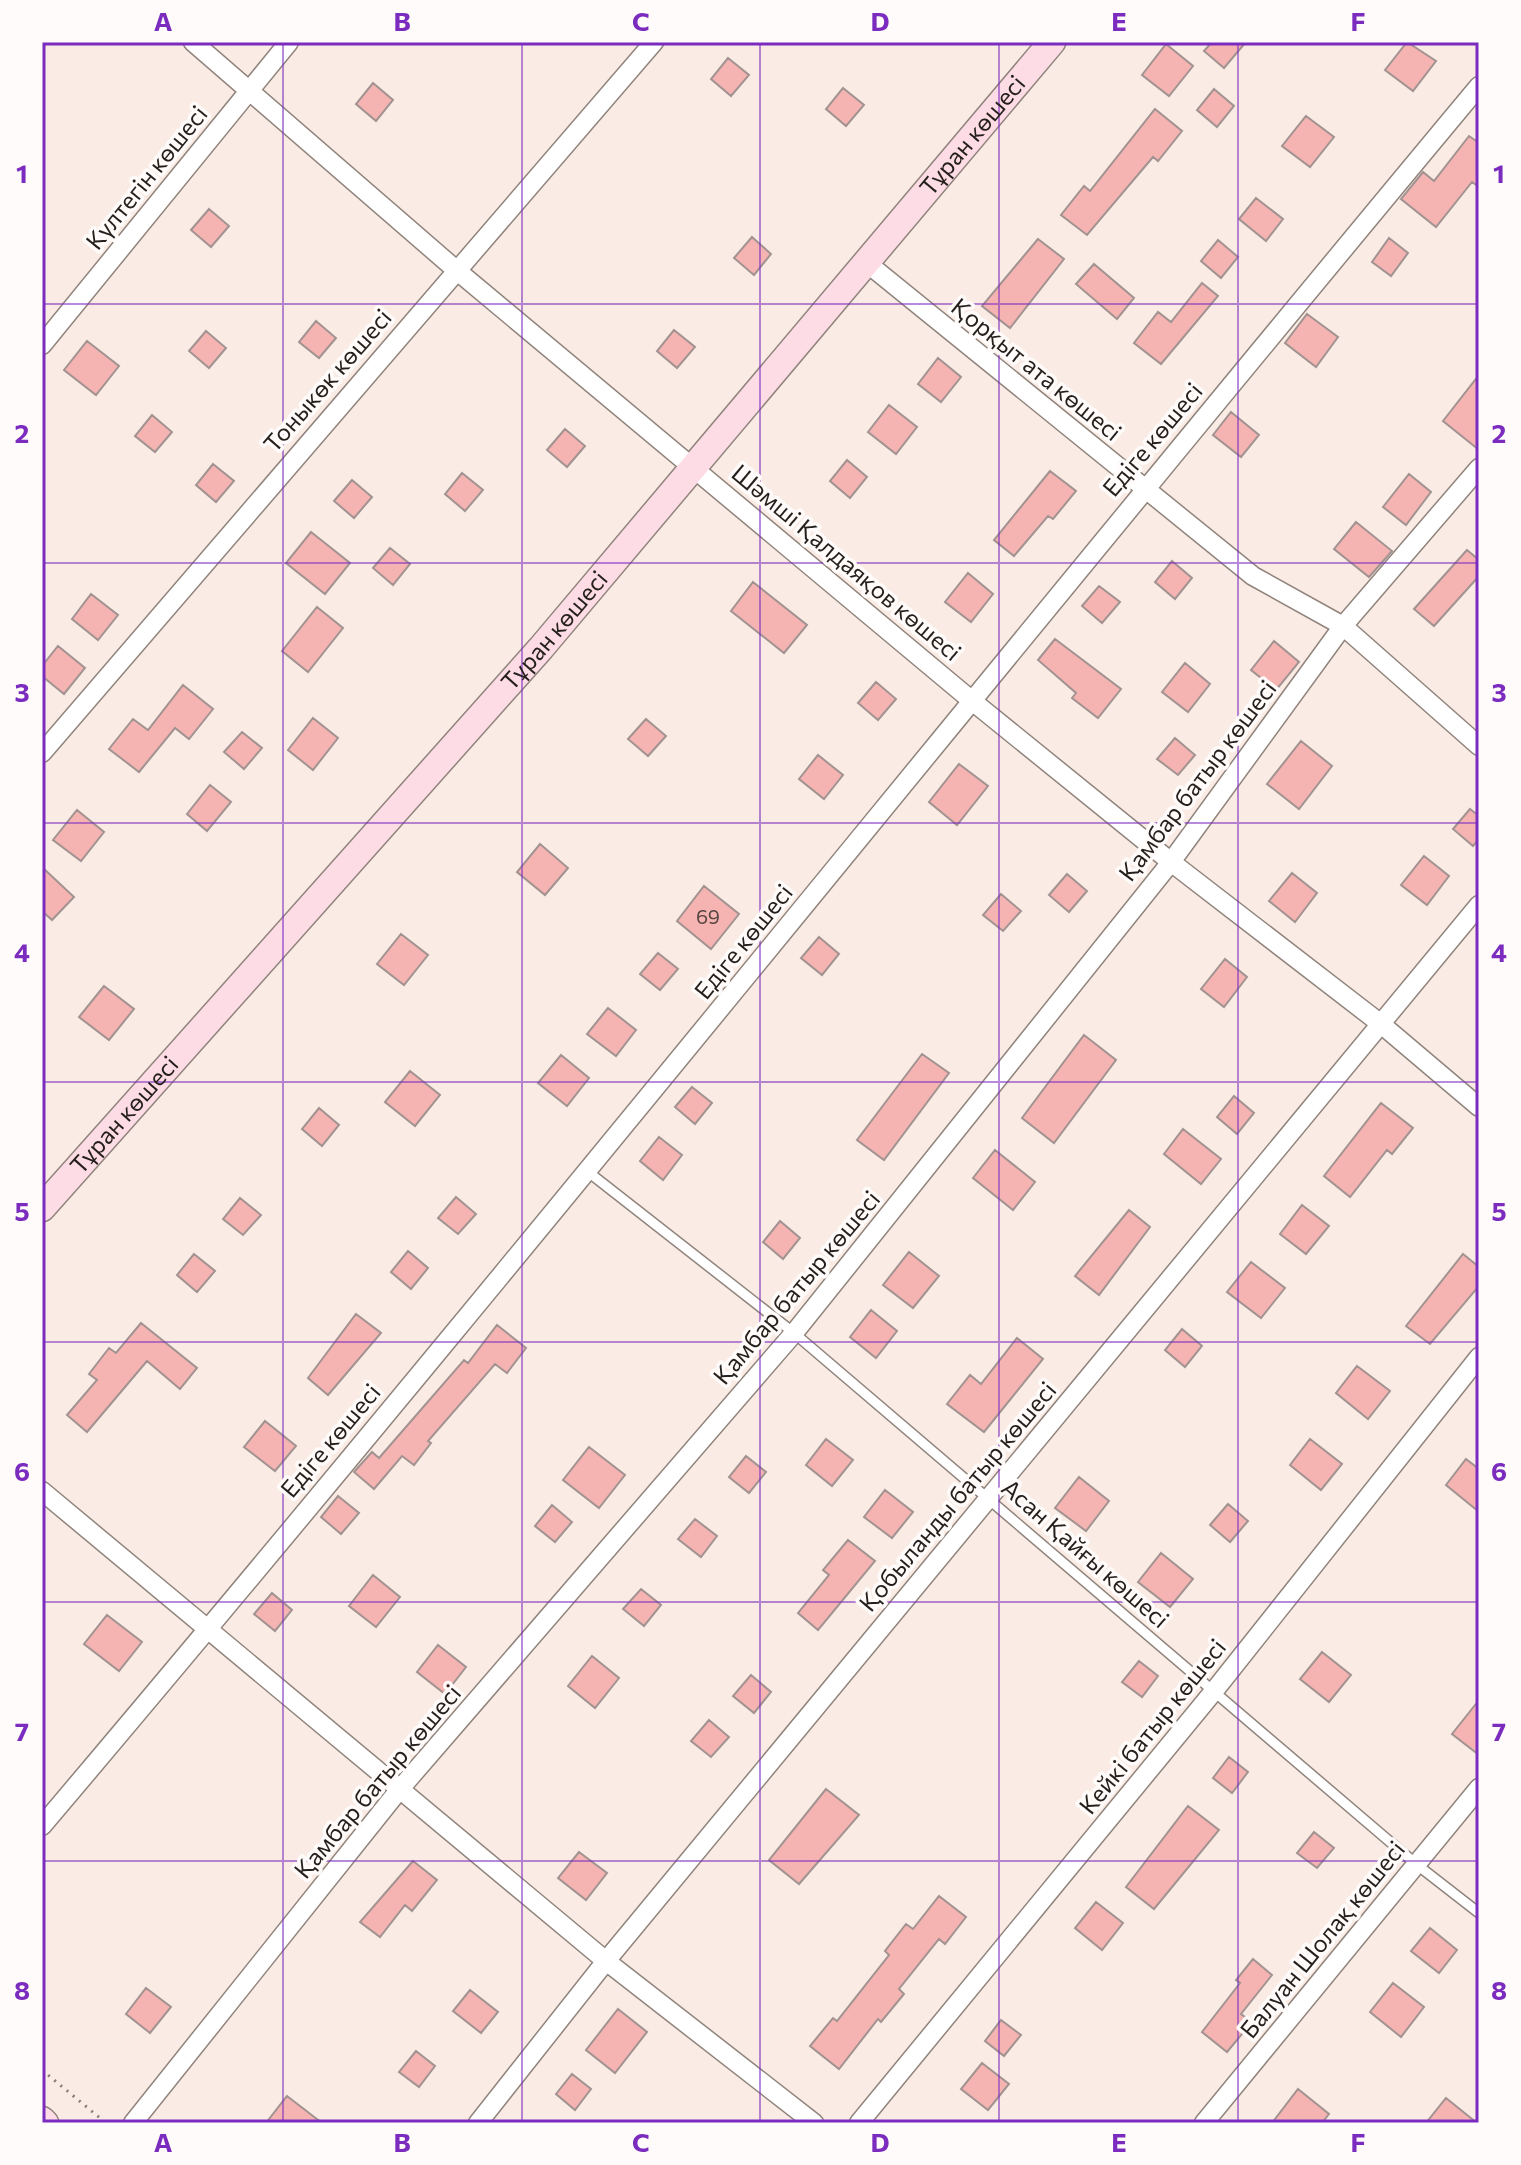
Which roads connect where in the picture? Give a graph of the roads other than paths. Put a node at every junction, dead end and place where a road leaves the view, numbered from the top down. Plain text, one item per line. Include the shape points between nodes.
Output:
1 (193, 42) edge
2 (289, 42) edge
3 (654, 42) edge
4 (1052, 42) edge
5 (1479, 86) edge
6 (250, 90) junction
7 (867, 263) junction
8 (455, 269) junction
9 (42, 345) edge
10 (696, 468) junction
11 (1479, 468) edge
12 (1143, 488) junction
13 (1343, 626) junction
14 (971, 700) junction
15 (1479, 746) edge
16 (42, 753) edge
17 (1171, 862) junction
18 (1479, 905) edge
19 (1381, 1024) junction
20 (1479, 1107) edge
21 (586, 1170) junction
22 (42, 1208) edge
23 (794, 1333) junction
24 (1479, 1357) edge
25 (42, 1491) edge
26 (988, 1497) junction
27 (209, 1629) junction
28 (1214, 1691) junction
29 (1479, 1788) edge
30 (399, 1790) junction
31 (42, 1826) edge
32 (1416, 1864) junction
33 (1479, 1913) edge
34 (606, 1961) junction
35 (133, 2123) edge
36 (478, 2123) edge
37 (814, 2123) edge
38 (859, 2123) edge
39 (1204, 2123) edge

1 - 6 street, Шәмші Қалдаяқов көшесі
2 - 6 street, Күлтегін көшесі
3 - 8 street, Тоныкөк көшесі
4 - 7 street, Тұран көшесі
5 - 12 street, Едіге көшесі
6 - 8 street, Шәмші Қалдаяқов көшесі
6 - 9 street, Күлтегін көшесі
7 - 10 street, Тұран көшесі
7 - 12 street, Қорқыт ата көшесі
8 - 10 street, Шәмші Қалдаяқов көшесі
8 - 16 street, Тоныкөк көшесі
10 - 14 street, Шәмші Қалдаяқов көшесі
10 - 22 street, Тұран көшесі
11 - 13 street, Қамбар батыр көшесі
12 - 13 street, Қорқыт ата көшесі via 1253,576
12 - 14 street, Едіге көшесі
13 - 15 street, Қорқыт ата көшесі
13 - 17 street, Қамбар батыр көшесі
14 - 17 street, Шәмші Қалдаяқов көшесі
14 - 21 street, Едіге көшесі
17 - 19 street, Шәмші Қалдаяқов көшесі
17 - 23 street, Қамбар батыр көшесі
18 - 19 street, Қобыланды батыр көшесі
19 - 20 street, Шәмші Қалдаяқов көшесі
19 - 26 street, Қобыланды батыр көшесі
21 - 23 lane, Асан Қайғы көшесі
21 - 27 street, Едіге көшесі
23 - 26 lane, Асан Қайғы көшесі
23 - 30 street, Қамбар батыр көшесі
24 - 28 street, Кейкі батыр көшесі
25 - 27 street
26 - 28 lane, Асан Қайғы көшесі
26 - 34 street, Қобыланды батыр көшесі
27 - 30 street
27 - 31 street, Едіге көшесі
28 - 32 lane, Асан Қайғы көшесі
28 - 38 street, Кейкі батыр көшесі
29 - 32 street, Балуан Шолақ көшесі
30 - 34 street
30 - 35 street, Қамбар батыр көшесі
32 - 33 lane, Асан Қайғы көшесі
32 - 39 street, Балуан Шолақ көшесі
34 - 36 street, Қобыланды батыр көшесі
34 - 37 street

